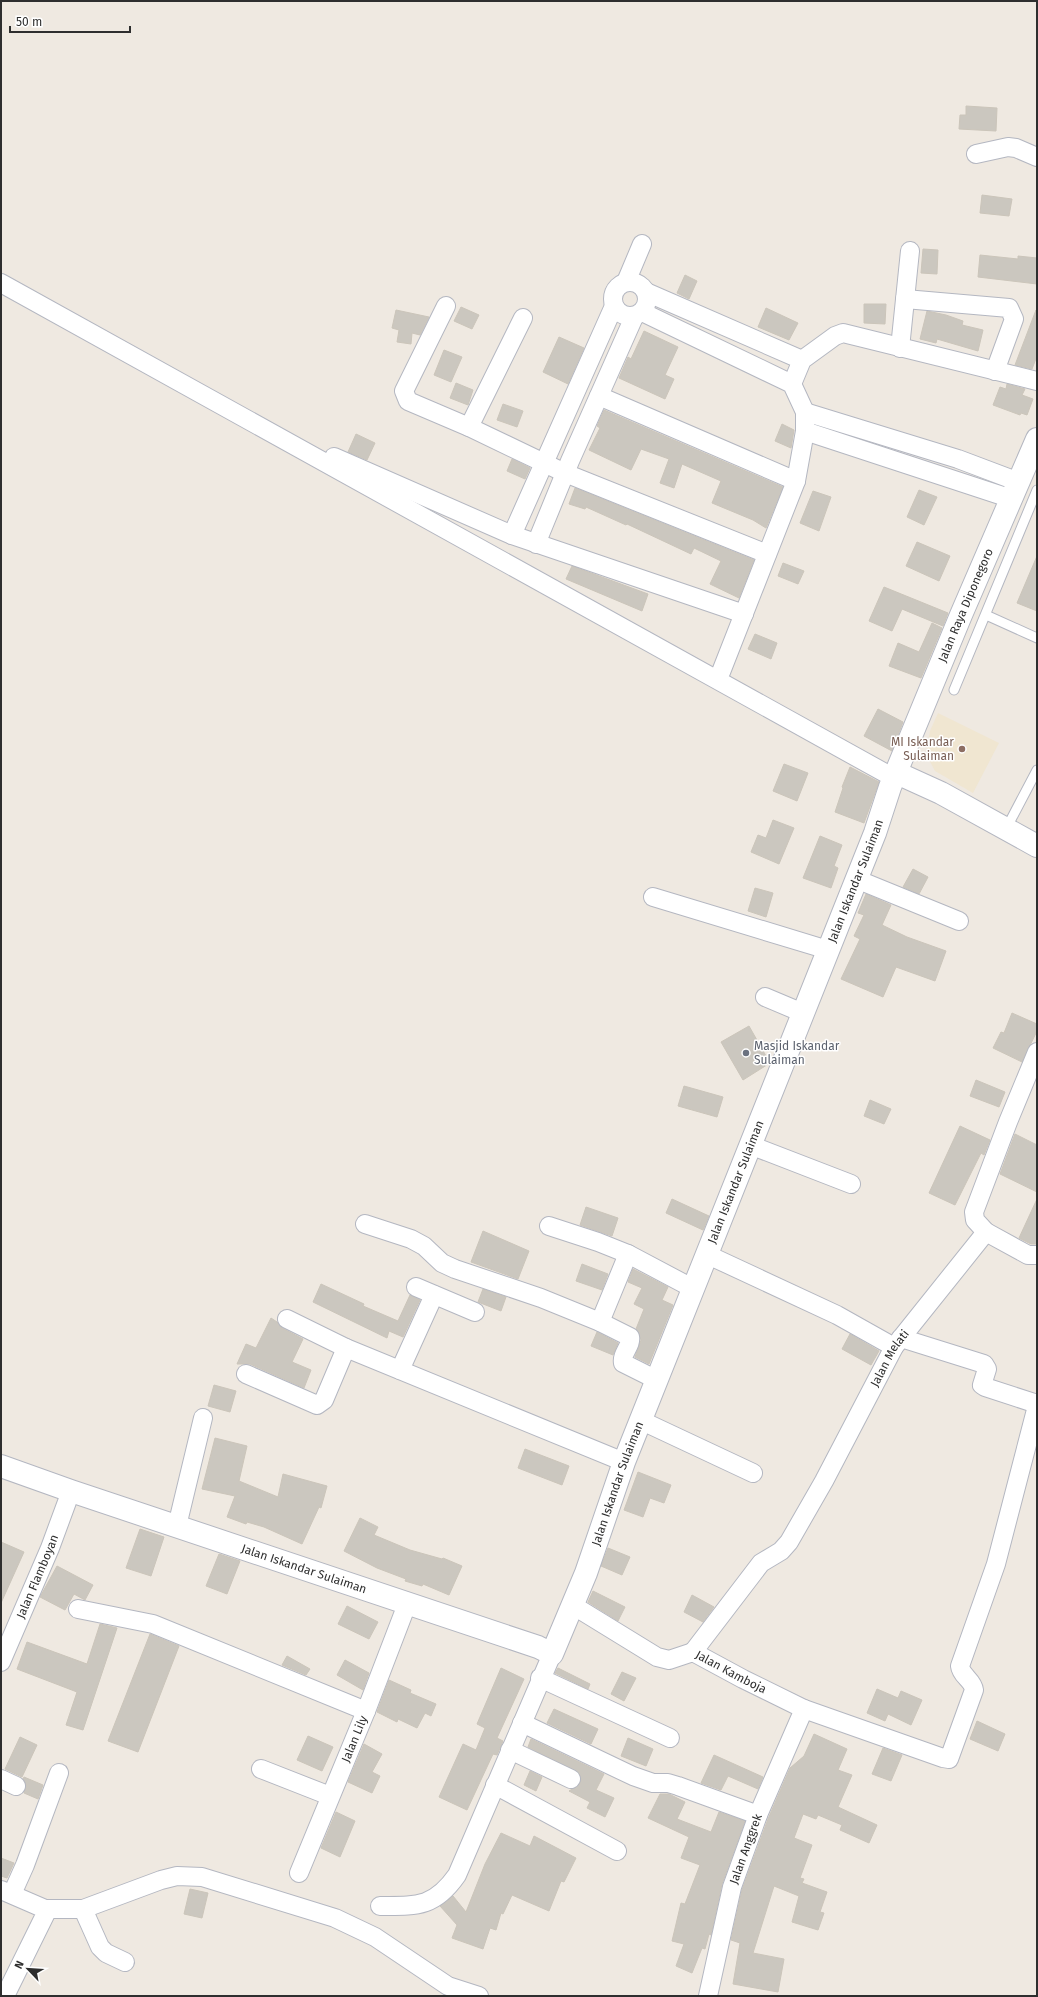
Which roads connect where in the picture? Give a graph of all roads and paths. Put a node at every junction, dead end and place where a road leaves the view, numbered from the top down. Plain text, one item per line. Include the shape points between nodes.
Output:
1 (976, 154) dead end
2 (1037, 157) edge
3 (642, 244) dead end
4 (910, 251) dead end
5 (626, 282) junction
6 (1, 283) edge
7 (646, 292) junction
8 (905, 299) junction
9 (446, 306) dead end
10 (614, 306) junction
11 (638, 314) junction
12 (523, 318) dead end
13 (900, 348) junction
14 (802, 360) junction
15 (995, 371) junction
16 (1037, 381) edge
17 (792, 384) junction
18 (599, 396) junction
19 (805, 412) junction
20 (837, 422) junction
21 (469, 427) junction
22 (805, 431) junction
23 (1037, 439) edge
24 (832, 440) junction
25 (330, 455) dead end
26 (544, 464) junction
27 (565, 474) junction
28 (796, 481) junction
29 (1023, 490) edge
30 (512, 535) junction
31 (536, 544) junction
32 (767, 554) junction
33 (744, 614) junction
34 (986, 615) junction
35 (1037, 638) edge
36 (721, 672) dead end
37 (954, 690) dead end
38 (1037, 770) edge
39 (896, 776) junction
40 (1006, 830) junction
41 (1037, 846) edge
42 (856, 879) junction
43 (653, 898) dead end
44 (959, 921) dead end
45 (828, 950) junction
46 (765, 997) dead end
47 (803, 1012) junction
48 (1037, 1052) edge
49 (750, 1146) junction
50 (851, 1184) dead end
51 (365, 1224) dead end
52 (549, 1226) dead end
53 (986, 1232) junction
54 (628, 1254) junction
55 (708, 1254) junction
56 (1037, 1255) edge
57 (416, 1287) dead end
58 (694, 1288) junction
59 (434, 1295) junction
60 (475, 1312) dead end
61 (287, 1319) dead end
62 (600, 1322) junction
63 (898, 1343) junction
64 (346, 1348) junction
65 (400, 1370) junction
66 (246, 1374) dead end
67 (657, 1380) junction
68 (1037, 1405) edge
69 (203, 1418) dead end
70 (640, 1420) junction
71 (624, 1462) junction
72 (1, 1466) edge
73 (753, 1473) dead end
74 (71, 1491) junction
75 (177, 1526) junction
76 (409, 1604) junction
77 (574, 1606) junction
78 (78, 1609) dead end
79 (692, 1652) junction
80 (552, 1654) junction
81 (1, 1662) edge
82 (540, 1678) junction
83 (804, 1709) junction
84 (366, 1711) junction
85 (522, 1723) junction
86 (670, 1738) dead end
87 (510, 1750) junction
88 (261, 1769) dead end
89 (60, 1773) dead end
90 (571, 1779) dead end
91 (496, 1785) junction
92 (330, 1796) junction
93 (758, 1815) junction
94 (617, 1851) dead end
95 (298, 1873) dead end
96 (6, 1892) edge
97 (380, 1906) dead end
98 (45, 1909) junction
99 (83, 1909) junction
100 (125, 1962) dead end
101 (5, 1996) edge
102 (479, 1996) edge
103 (708, 1996) edge

1 - 2 street via 1008,147
3 - 5 street
4 - 8 street
5 - 7 street via 638,284
5 - 10 street via 616,289 612,300
6 - 39 street
7 - 11 street via 647,304
7 - 14 street
8 - 13 street
8 - 15 street via 1009,308 1014,318
9 - 21 street via 406,386 405,396 408,401
10 - 11 street via 622,315
10 - 26 street
11 - 17 street
11 - 18 street
12 - 21 street
13 - 14 street via 843,333
13 - 15 street
14 - 17 street
15 - 16 street
17 - 19 street
18 - 27 street
18 - 28 street
19 - 20 street
19 - 22 street
20 - 24 street
20 - 29 street via 958,459
21 - 26 street
22 - 24 street
22 - 28 street
23 - 29 street, Jalan Raya Diponegoro
24 - 29 street
25 - 30 street
26 - 27 street
26 - 30 street
27 - 31 street
27 - 32 street
28 - 32 street
29 - 34 lane
29 - 39 street, Jalan Raya Diponegoro via 961,615
30 - 31 street
31 - 33 street
32 - 33 street
33 - 36 street
34 - 35 lane
34 - 37 lane
38 - 40 lane
39 - 40 street via 942,793
39 - 42 street, Jalan Iskandar Sulaiman
40 - 41 street
42 - 44 street
42 - 45 street, Jalan Iskandar Sulaiman
43 - 45 street
45 - 47 street, Jalan Iskandar Sulaiman
46 - 47 street
47 - 49 street, Jalan Iskandar Sulaiman
48 - 53 street via 974,1212 975,1220
49 - 50 street
49 - 55 street, Jalan Iskandar Sulaiman
51 - 62 street via 411,1239 424,1246 442,1263 455,1269 541,1298
52 - 54 street
53 - 56 street via 1028,1255
53 - 63 street, Jalan Melati
54 - 58 street
54 - 62 street
55 - 58 street, Jalan Iskandar Sulaiman
55 - 63 street
57 - 59 street
58 - 67 street, Jalan Iskandar Sulaiman
59 - 60 street
59 - 65 street
61 - 64 street
62 - 67 street via 631,1338 622,1363
63 - 68 street via 984,1364 987,1369 982,1385
63 - 79 street, Jalan Melati via 789,1542 761,1563
64 - 65 street
64 - 66 street via 324,1400 317,1405
65 - 71 street
67 - 70 street, Jalan Iskandar Sulaiman
68 - 83 street, Jalan Kamboja via 996,1564 960,1666 962,1673 973,1684 974,1690 951,1757 943,1758
69 - 75 street
70 - 71 street, Jalan Iskandar Sulaiman
70 - 73 street
71 - 77 street, Jalan Iskandar Sulaiman
72 - 74 street, Jalan Iskandar Sulaiman
74 - 75 street, Jalan Iskandar Sulaiman
74 - 81 street, Jalan Flamboyan via 50,1548
75 - 76 street, Jalan Iskandar Sulaiman
76 - 80 street, Jalan Iskandar Sulaiman
76 - 84 street, Jalan Lily
77 - 79 street, Jalan Kamboja via 657,1657 669,1660
77 - 80 street, Jalan Iskandar Sulaiman
78 - 84 street via 153,1624
79 - 83 street, Jalan Kamboja
80 - 82 street
82 - 85 street
82 - 86 street
83 - 93 street, Jalan Anggrek
84 - 92 street, Jalan Lily
85 - 87 street
85 - 93 street via 633,1776 653,1783 678,1786
87 - 90 street
87 - 91 street
88 - 92 street
89 - 96 street via 25,1865
91 - 94 street
91 - 97 street via 457,1875 450,1885 431,1899 415,1906
92 - 95 street, Jalan Lily
93 - 103 street, Jalan Anggrek via 732,1887
96 - 98 street
98 - 99 street
98 - 101 street via 44,1920
99 - 100 street via 100,1947 106,1953
99 - 102 street via 162,1880 177,1876 202,1877 335,1918 375,1937 448,1986

